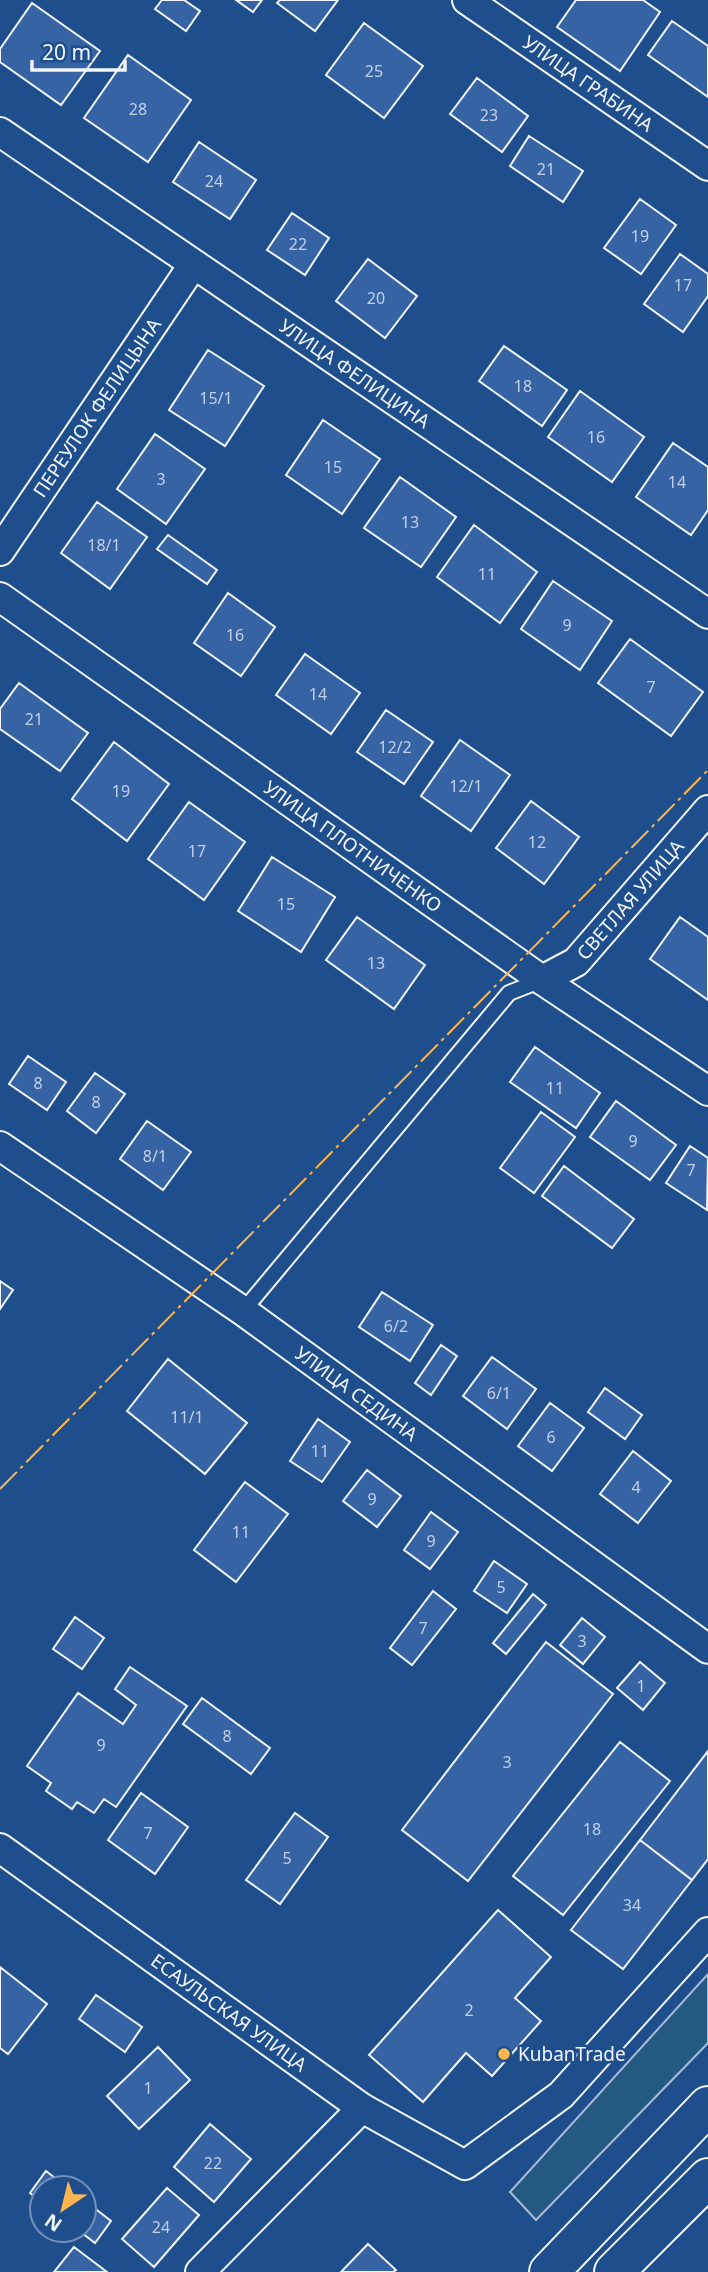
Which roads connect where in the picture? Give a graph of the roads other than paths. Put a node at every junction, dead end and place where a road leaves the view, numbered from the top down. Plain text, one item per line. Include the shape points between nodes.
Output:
1 (467, 0) edge
2 (0, 132) edge
3 (708, 166) edge
4 (193, 265) junction
5 (0, 551) edge
6 (0, 597) edge
7 (708, 614) edge
8 (708, 810) edge
9 (542, 980) junction
10 (708, 1091) edge
11 (0, 1146) edge
12 (243, 1311) junction
13 (708, 1649) edge
14 (2, 1853) edge
15 (708, 1932) edge
16 (708, 2106) edge
17 (362, 2108) junction
18 (708, 2178) edge
19 (200, 2272) edge
20 (550, 2272) edge
21 (614, 2272) edge

1 - 3 street, УЛИЦА ГРАБИНА
2 - 4 street, УЛИЦА ФЕЛИЦИНА
4 - 5 street, ПЕРЕУЛОК ФЕЛИЦЫНА
4 - 7 street, УЛИЦА ФЕЛИЦИНА
6 - 9 street, УЛИЦА ПЛОТНИЧЕНКО
8 - 9 street, СВЕТЛАЯ УЛИЦА via 576,962
9 - 10 street, УЛИЦА ПЛОТНИЧЕНКО
9 - 12 lane via 509,993
11 - 12 street, УЛИЦА СЕДИНА
12 - 13 street, УЛИЦА СЕДИНА
14 - 17 street, ЕСАУЛЬСКАЯ УЛИЦА
15 - 17 street, ЕСАУЛЬСКАЯ УЛИЦА via 561,2095 465,2165
16 - 20 highway
17 - 19 street
18 - 21 highway

